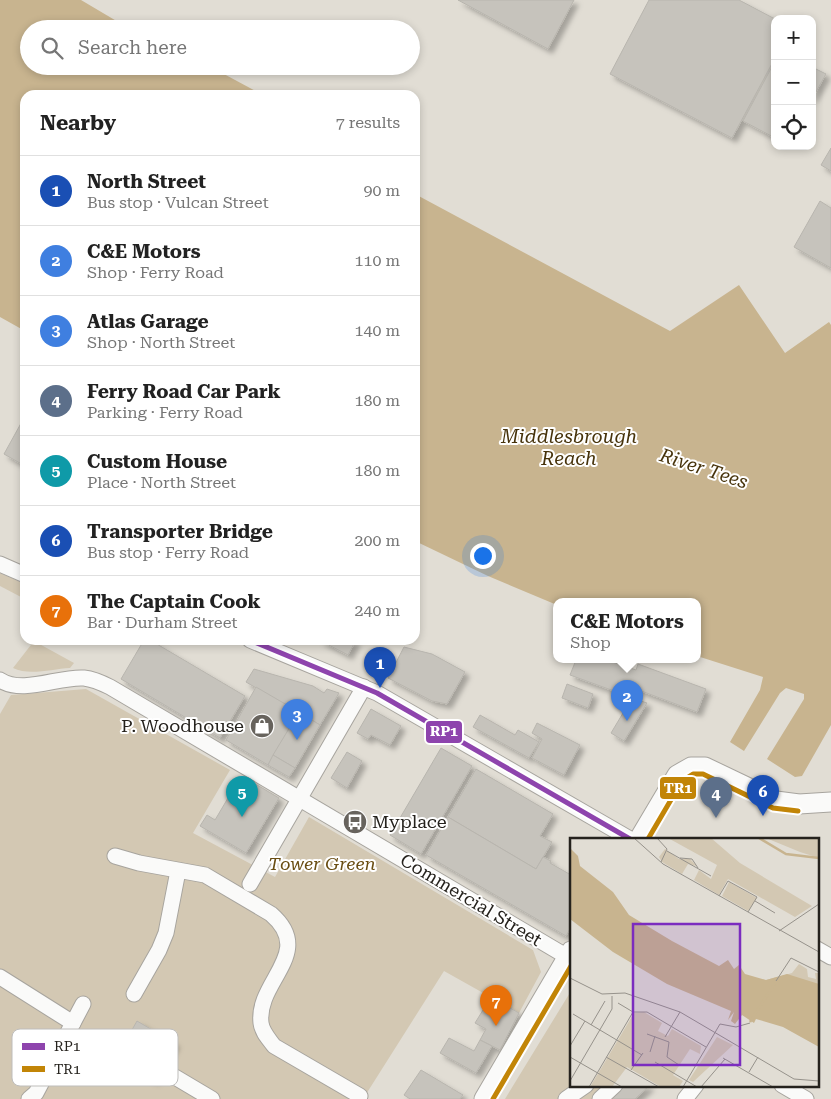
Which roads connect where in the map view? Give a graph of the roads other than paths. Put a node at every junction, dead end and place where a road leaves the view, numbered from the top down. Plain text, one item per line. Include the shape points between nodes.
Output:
1 (0, 564) edge
2 (20, 574) edge
3 (262, 645) edge
4 (2, 686) edge
5 (364, 687) junction
6 (300, 798) junction
7 (831, 802) edge
8 (628, 838) edge
9 (639, 838) edge
10 (115, 856) dead end
11 (178, 871) junction
12 (250, 884) dead end
13 (818, 949) edge
14 (570, 956) edge
15 (831, 956) edge
16 (0, 977) edge
17 (134, 994) dead end
18 (84, 1004) dead end
19 (73, 1023) junction
20 (70, 1029) edge
21 (178, 1079) edge
22 (40, 1086) edge
23 (585, 1086) edge
24 (614, 1086) edge
25 (695, 1086) edge
26 (784, 1086) edge
27 (360, 1096) dead end
28 (29, 1099) edge
29 (212, 1099) edge
30 (484, 1099) edge
31 (566, 1099) edge
32 (600, 1099) edge
33 (685, 1099) edge
34 (806, 1099) edge

1 - 2 street
3 - 5 street
4 - 6 street, Commercial Street via 83,678 94,680
5 - 6 street
5 - 8 street
6 - 12 street
6 - 14 street, Commercial Street
7 - 9 main road via 799,804 776,801 705,767 691,767 677,776
10 - 11 street
11 - 17 street via 166,934
11 - 27 street via 205,875 280,922 287,934 288,947 286,960 262,1010 264,1034 274,1046
13 - 15 street
14 - 30 main road
16 - 19 street
18 - 19 street
19 - 20 street
21 - 29 street
22 - 28 street
23 - 31 street
24 - 32 street
25 - 33 street
26 - 34 street

